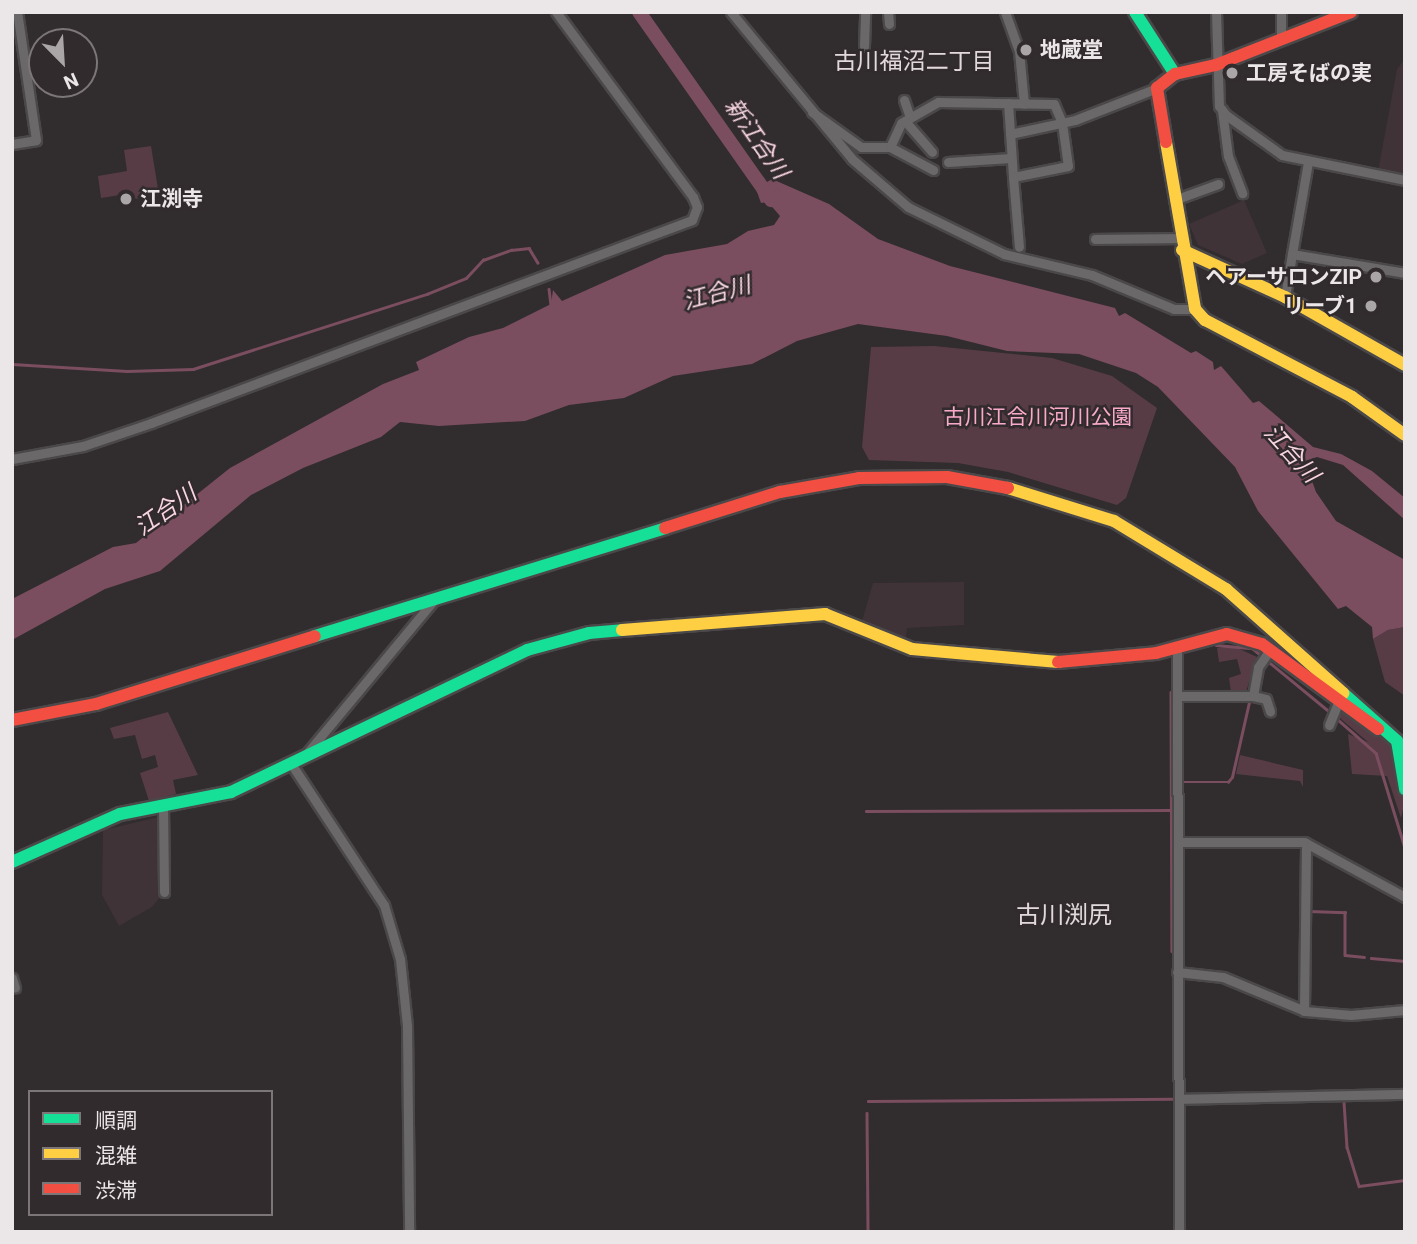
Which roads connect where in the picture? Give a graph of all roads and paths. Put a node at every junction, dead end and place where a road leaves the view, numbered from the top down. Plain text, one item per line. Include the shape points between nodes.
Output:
1 (556, 12) edge
2 (731, 12) edge
3 (866, 12) edge
4 (888, 12) edge
5 (1005, 12) edge
6 (1135, 12) edge
7 (1216, 12) edge
8 (1281, 12) edge
9 (1351, 12) edge
10 (16, 14) edge
11 (889, 24) dead end
12 (1281, 39) junction
13 (864, 46) dead end
14 (1216, 65) junction
15 (1175, 74) junction
16 (1157, 88) junction
17 (904, 100) dead end
18 (1008, 103) junction
19 (1024, 104) junction
20 (1222, 110) junction
21 (810, 112) junction
22 (907, 119) junction
23 (1062, 123) junction
24 (1010, 134) junction
25 (12, 144) edge
26 (890, 147) junction
27 (932, 152) dead end
28 (1012, 158) junction
29 (948, 162) dead end
30 (1308, 162) junction
31 (933, 170) dead end
32 (1013, 177) junction
33 (1405, 180) edge
34 (1218, 184) dead end
35 (1242, 193) dead end
36 (1174, 200) junction
37 (1096, 239) dead end
38 (1181, 244) junction
39 (1019, 247) dead end
40 (1292, 254) junction
41 (1405, 273) edge
42 (1285, 297) junction
43 (1195, 309) junction
44 (1405, 365) edge
45 (1405, 435) edge
46 (12, 460) edge
47 (433, 601) junction
48 (1177, 647) junction
49 (1266, 654) junction
50 (1177, 696) junction
51 (1253, 696) junction
52 (1270, 711) dead end
53 (12, 720) edge
54 (1401, 744) edge
55 (306, 754) junction
56 (290, 762) junction
57 (1405, 789) edge
58 (163, 806) junction
59 (1178, 842) junction
60 (1306, 846) junction
61 (12, 862) edge
62 (164, 892) dead end
63 (1405, 897) edge
64 (1177, 972) junction
65 (12, 978) edge
66 (15, 988) dead end
67 (1405, 1010) edge
68 (1304, 1011) junction
69 (1405, 1094) edge
70 (1179, 1099) junction
71 (408, 1232) edge
72 (1179, 1232) edge

1 - 46 street via 693,197 697,207 692,220 185,411 83,446
2 - 21 street
3 - 13 street
4 - 11 street
5 - 19 street via 1019,51
6 - 15 street
7 - 14 street
8 - 12 street
9 - 12 street
10 - 25 street via 36,140
12 - 14 street
14 - 15 street
14 - 20 street
15 - 16 street
16 - 23 street
16 - 36 street
17 - 22 street
18 - 19 street
18 - 22 street via 946,101
18 - 24 street
19 - 23 street via 1051,102
20 - 30 street via 1282,155
20 - 35 street via 1228,156
21 - 26 street via 816,111 861,147
21 - 43 street via 877,184 951,232 1031,262 1092,275 1174,309
22 - 26 street
22 - 27 street
23 - 24 street
23 - 32 street via 1068,166
24 - 28 street
26 - 31 street
28 - 29 street
28 - 32 street
30 - 33 street
30 - 40 street
32 - 39 street
34 - 36 street
36 - 38 street
37 - 38 street
38 - 42 street
38 - 43 street
40 - 41 street
40 - 42 street
42 - 44 street
43 - 45 street via 1205,320 1352,397
47 - 53 street via 96,705
47 - 54 street via 810,485 887,476 971,480 1067,503 1161,546 1226,589
47 - 55 street
48 - 49 street via 1227,634 1248,637
48 - 50 street
48 - 55 street via 1071,663 936,653 912,649 825,614 810,613 589,633 527,650
49 - 51 street
49 - 54 street via 1333,714
50 - 51 street
50 - 59 street
51 - 52 street via 1266,699
54 - 57 street
55 - 56 street
56 - 58 street via 231,792
56 - 71 street via 384,905 400,959 407,1026
58 - 61 street via 103,819
58 - 62 street
59 - 60 street
59 - 64 street
60 - 63 street
60 - 68 street
64 - 68 street via 1223,977
64 - 70 street
65 - 66 street
67 - 68 street via 1352,1015
69 - 70 street
70 - 72 street

